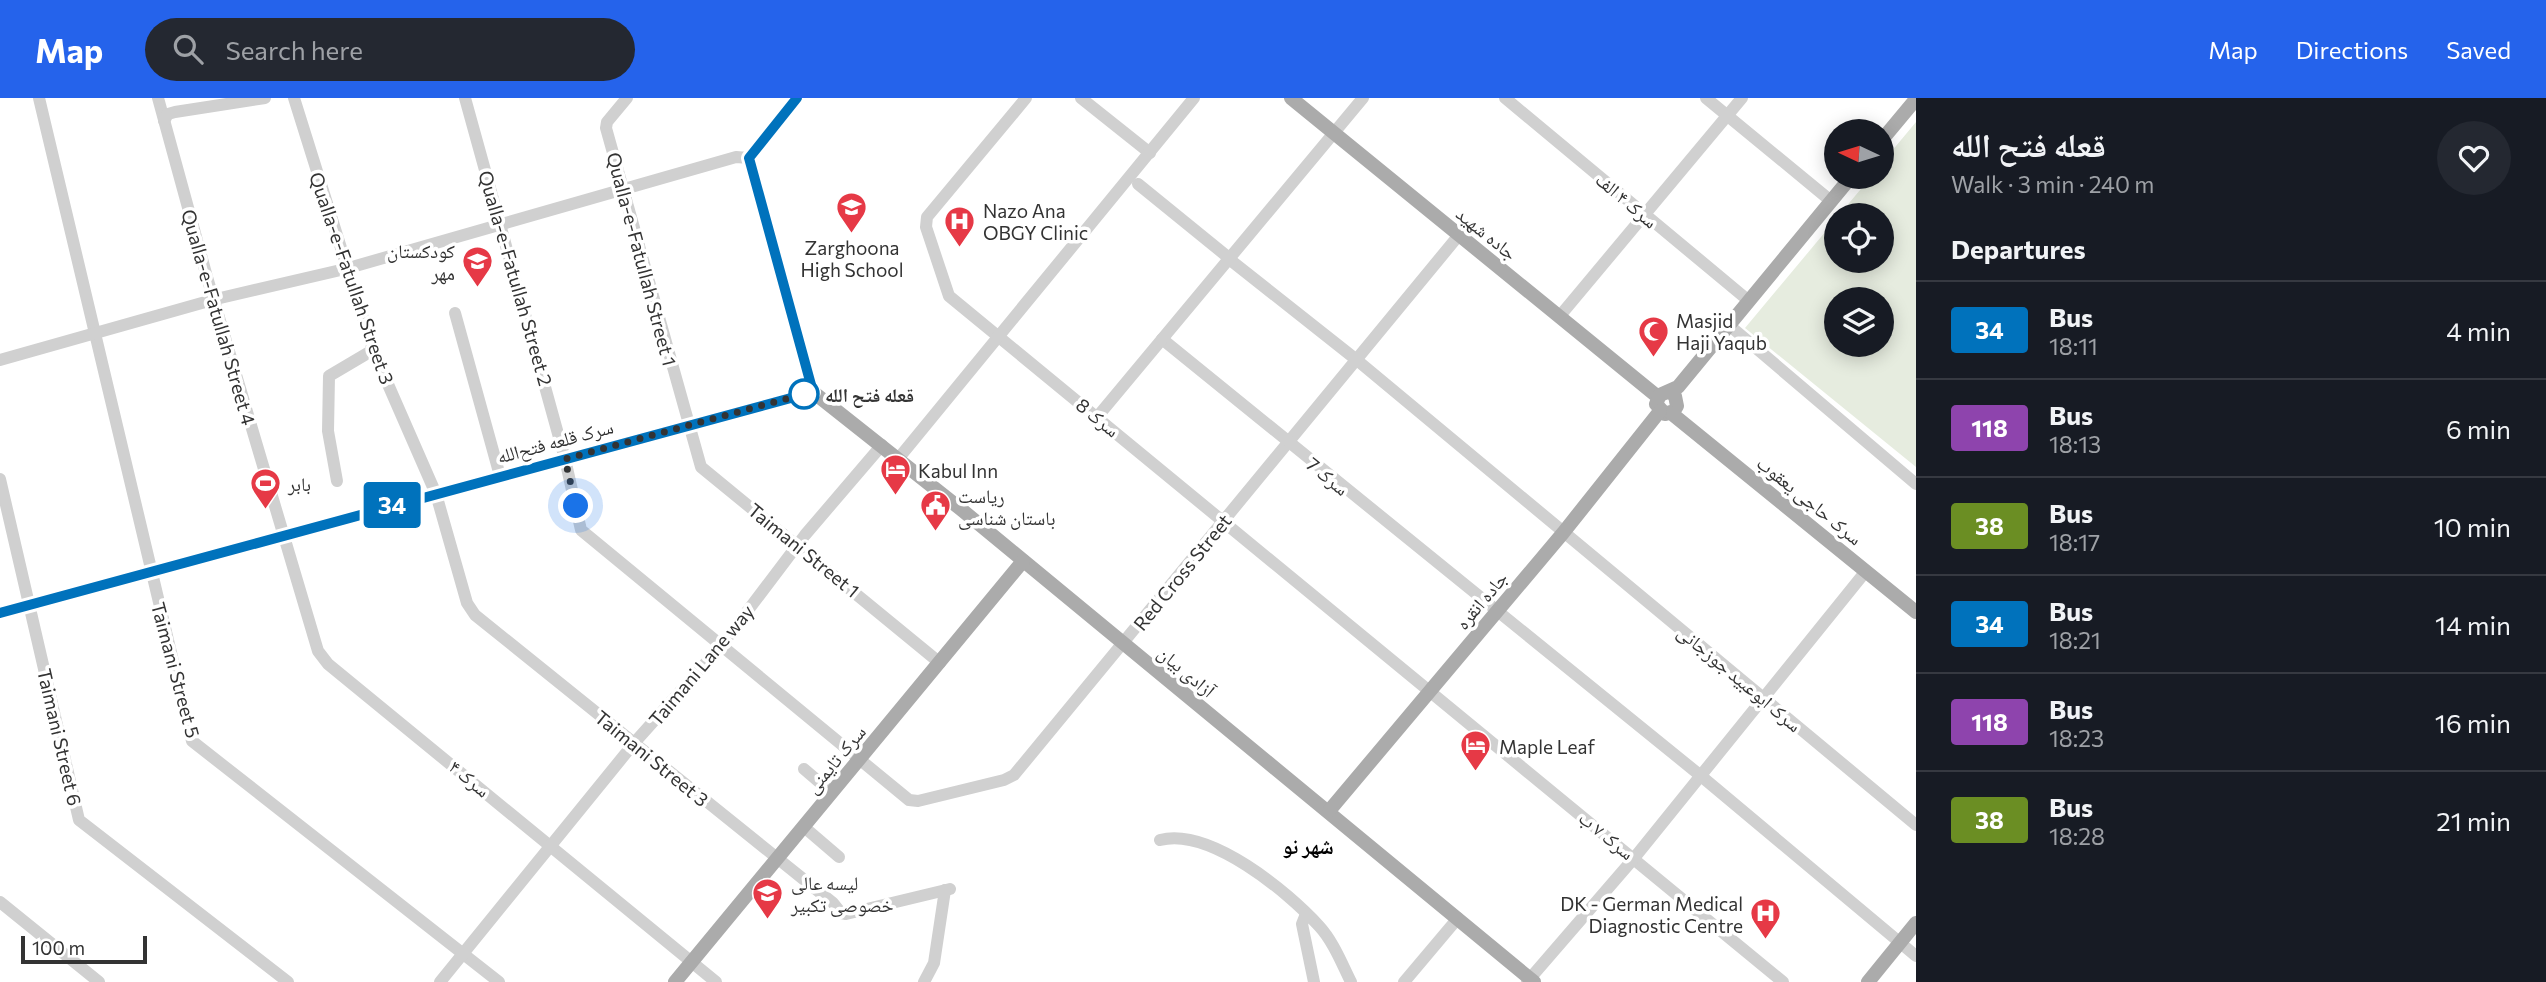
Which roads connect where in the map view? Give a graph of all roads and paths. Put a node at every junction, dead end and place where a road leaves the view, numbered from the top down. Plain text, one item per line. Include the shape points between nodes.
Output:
1 (39, 98) edge
2 (158, 98) edge
3 (265, 98) edge
4 (465, 98) edge
5 (627, 98) edge
6 (797, 98) edge
7 (1026, 98) edge
8 (1082, 98) edge
9 (1194, 98) edge
10 (1291, 98) edge
11 (1363, 98) edge
12 (1506, 98) edge
13 (1706, 98) edge
14 (1742, 98) edge
15 (291, 99) edge
16 (1916, 99) edge
17 (1727, 116) junction
18 (164, 121) junction
19 (1894, 125) edge
20 (1334, 133) junction
21 (1150, 153) junction
22 (749, 158) junction
23 (1138, 184) dead end
24 (622, 187) junction
25 (1842, 189) edge
26 (1831, 201) junction
27 (1645, 215) junction
28 (501, 223) junction
29 (1459, 235) junction
30 (1229, 259) junction
31 (345, 268) junction
32 (215, 299) junction
33 (1749, 301) junction
34 (455, 313) dead end
35 (1559, 317) junction
36 (1730, 326) junction
37 (94, 334) junction
38 (998, 337) junction
39 (1162, 339) junction
40 (373, 350) junction
41 (0, 360) edge
42 (1358, 361) junction
43 (813, 392) junction
44 (1668, 406) junction
45 (1098, 416) junction
46 (688, 425) junction
47 (1287, 444) junction
48 (882, 445) junction
49 (565, 459) junction
50 (898, 459) junction
51 (500, 476) junction
52 (0, 479) edge
53 (337, 481) dead end
54 (1916, 484) edge
55 (436, 494) junction
56 (1223, 521) junction
57 (1563, 533) junction
58 (283, 535) junction
59 (799, 544) junction
60 (1023, 561) junction
61 (1866, 571) junction
62 (151, 572) junction
63 (30, 604) junction
64 (1497, 610) junction
65 (1916, 612) edge
66 (0, 613) edge
67 (1123, 643) junction
68 (721, 646) junction
69 (940, 663) junction
70 (1429, 691) junction
71 (1762, 695) junction
72 (635, 742) junction
73 (859, 761) junction
74 (804, 769) dead end
75 (1701, 776) junction
76 (832, 793) junction
77 (1329, 811) junction
78 (1916, 825) edge
79 (804, 827) junction
80 (1160, 840) dead end
81 (551, 849) junction
82 (839, 857) dead end
83 (1635, 858) junction
84 (777, 860) junction
85 (0, 902) edge
86 (1306, 914) junction
87 (1458, 919) junction
88 (1916, 923) edge
89 (1900, 943) junction
90 (464, 953) junction
91 (1916, 956) edge
92 (691, 961) junction
93 (1531, 981) edge
94 (99, 982) edge
95 (288, 982) edge
96 (440, 982) edge
97 (499, 982) edge
98 (675, 982) edge
99 (716, 982) edge
100 (924, 982) edge
101 (1314, 982) edge
102 (1352, 982) edge
103 (1404, 982) edge
104 (1783, 982) edge
105 (1868, 982) edge

1 - 37 street, Taimani Street 5
2 - 18 street, Qualla-e-Fatullah Street 4
3 - 18 street via 167,114
4 - 28 street, Qualla-e-Fatullah Street 2
5 - 24 street, Qualla-e-Fatullah Street 1 via 607,122
6 - 22 main road
7 - 38 street, سرک 8 via 926,222 949,296
8 - 21 street
9 - 21 street
10 - 20 main road, جاده شهید
11 - 20 street
12 - 27 street, سرک ۴ الف
13 - 17 street
14 - 17 street
15 - 31 street, Qualla-e-Fatullah Street 3
16 - 19 main road
17 - 26 street
17 - 27 street
18 - 32 street, Qualla-e-Fatullah Street 4
20 - 29 main road, جاده شهید
20 - 30 street
21 - 38 street
22 - 24 street via 736,157
22 - 43 main road
23 - 30 street
24 - 28 street
24 - 46 street, Qualla-e-Fatullah Street 1
25 - 26 main road, جاده انقره
26 - 33 main road, جاده انقره
27 - 33 street, سرک ۴ الف
27 - 35 street
28 - 31 street
28 - 49 street, Qualla-e-Fatullah Street 2
29 - 35 main road, جاده شهید
29 - 42 street, Red Cross Street
30 - 39 street
30 - 42 street, سرک ابوعبید جوزجانی
31 - 32 street
31 - 40 street, Qualla-e-Fatullah Street 3
32 - 37 street
32 - 58 street, Qualla-e-Fatullah Street 4
33 - 36 main road, جاده انقره
34 - 51 street
35 - 44 main road, جاده شهید
36 - 44 main road, جاده انقره via 1678,387
36 - 54 street
37 - 41 street
37 - 62 street, Taimani Street 5
38 - 45 street, سرک 8
38 - 50 street
39 - 45 street
39 - 47 street, سرک 7
40 - 53 street via 329,376 328,431
40 - 55 street, Qualla-e-Fatullah Street 3
42 - 47 street, Red Cross Street
42 - 57 street, سرک ابوعبید جوزجانی
43 - 46 main road, سرک قلعه فتح‌الله
43 - 48 main road, آزادی بیان
44 - 57 main road, جاده انقره
44 - 61 main road, سرک حاجی یعقوب
45 - 56 street, سرک 8
46 - 49 main road, سرک قلعه فتح‌الله
46 - 59 street, Taimani Street 1 via 705,471
47 - 56 street, Red Cross Street
47 - 64 street, سرک 7
48 - 50 main road, آزادی بیان
48 - 59 street, Taimani Lane way
49 - 51 main road, سرک قلعه فتح‌الله
49 - 68 street, Qualla-e-Fatullah Street 2 via 586,537
50 - 60 main road, آزادی بیان
51 - 55 main road, سرک قلعه فتح‌الله
52 - 63 street, Taimani Street 6
55 - 58 main road, سرک قلعه فتح‌الله
55 - 72 street, Taimani Street 3 via 467,604 475,615
56 - 67 street, Red Cross Street
56 - 70 street, سرک 8
57 - 64 main road, جاده انقره
57 - 71 street, سرک ابوعبید جوزجانی
58 - 62 main road, سرک قلعه فتح‌الله
58 - 81 street, سرک ۴ via 323,659
59 - 68 street, Taimani Lane way
59 - 69 street, Taimani Street 1
60 - 67 main road, آزادی بیان
60 - 69 main road, سرک تایمنی
61 - 65 main road, سرک حاجی یعقوب
61 - 71 street
62 - 63 main road, سرک قلعه فتح‌الله
62 - 90 street, Taimani Street 5 via 196,746
63 - 66 main road, سرک قلعه فتح‌الله
63 - 95 street, Taimani Street 6 via 79,820
64 - 70 main road, جاده انقره
64 - 75 street
67 - 73 street, Red Cross Street via 1014,775 1004,780 909,800
67 - 77 main road, آزادی بیان
68 - 72 street, Taimani Lane way
68 - 73 street, Red Cross Street
69 - 73 main road, سرک تایمنی
70 - 77 main road, جاده انقره
70 - 83 street, سرک ۷ ب
71 - 75 street
71 - 78 street, سرک ابوعبید جوزجانی
72 - 81 street, Taimani Lane way
72 - 84 street, Taimani Street 3
73 - 76 main road, سرک تایمنی
74 - 76 street
75 - 83 street
75 - 89 street
76 - 79 main road, سرک تایمنی
77 - 87 main road, آزادی بیان
79 - 82 street
79 - 84 main road, سرک تایمنی
80 - 86 street via 1176,836 1202,844 1266,878
81 - 90 street, Taimani Lane way
81 - 92 street, سرک ۴
83 - 93 street
83 - 104 street, سرک ۷ ب
84 - 92 main road, سرک تایمنی
84 - 100 street, Taimani Street 3 via 843,914 947,890 934,964
85 - 94 street
86 - 101 street via 1302,925
86 - 102 street via 1321,928
87 - 93 main road, آزادی بیان
87 - 103 street
88 - 89 main road
89 - 91 street
89 - 105 main road
90 - 96 street, Taimani Lane way
90 - 97 street, Taimani Street 5
92 - 98 main road, سرک تایمنی
92 - 99 street, سرک ۴

